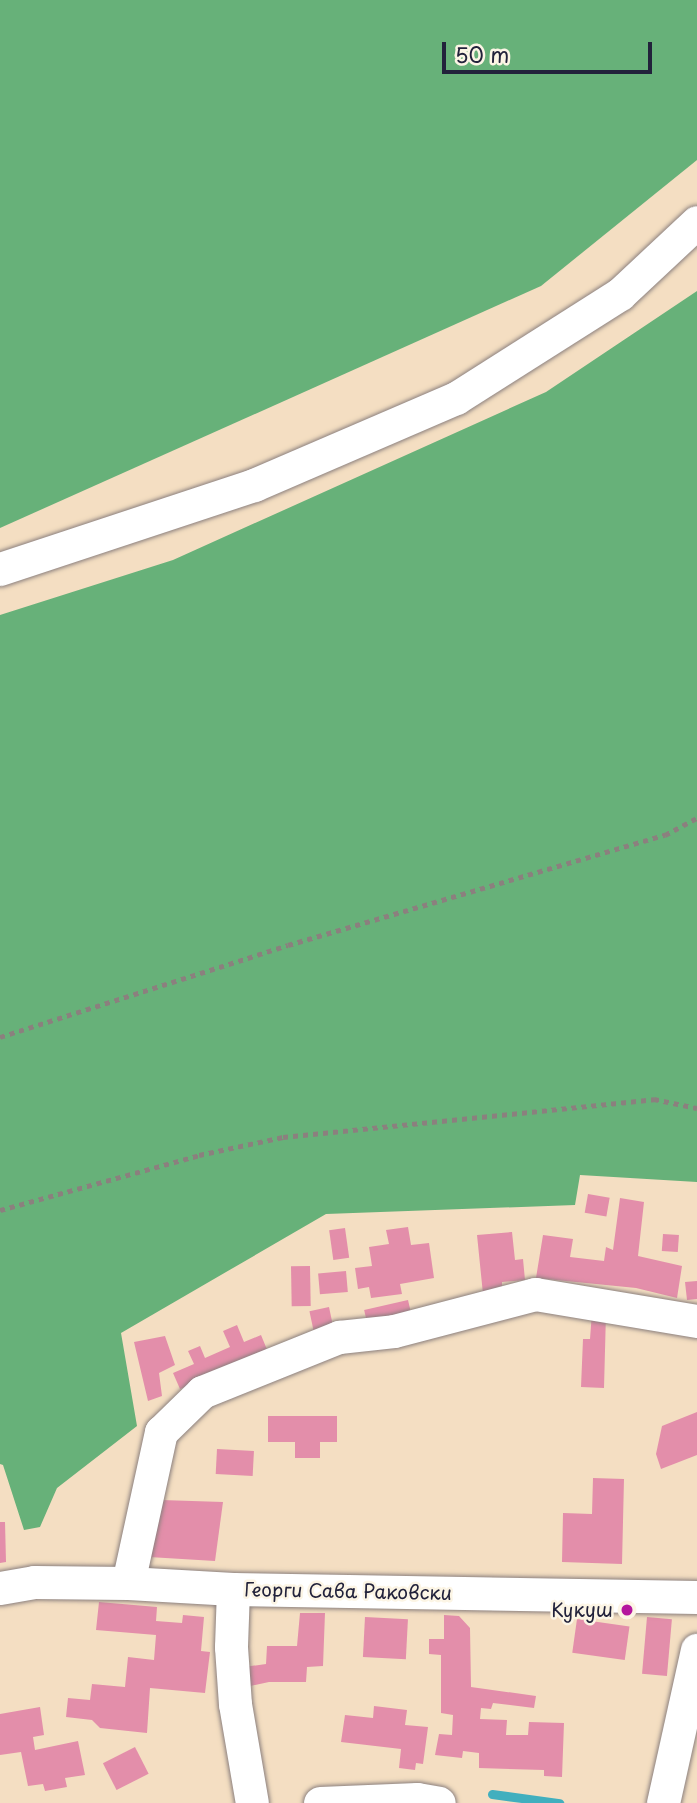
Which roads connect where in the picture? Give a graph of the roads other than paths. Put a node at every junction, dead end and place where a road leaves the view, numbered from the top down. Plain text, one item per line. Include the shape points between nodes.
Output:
1 (697, 222) edge
2 (0, 569) edge
3 (697, 1321) edge
4 (128, 1583) junction
5 (0, 1588) edge
6 (233, 1589) junction
7 (697, 1597) edge
8 (697, 1650) edge
9 (252, 1803) edge
10 (320, 1803) edge
11 (439, 1803) edge
12 (663, 1803) edge

1 - 2 street via 620,294 456,398 254,485
3 - 4 street via 534,1294 394,1331 340,1337 202,1392 161,1432
4 - 5 street, Георги Сава Раковски via 34,1582
4 - 6 street, Георги Сава Раковски
6 - 7 street, Георги Сава Раковски
6 - 9 street via 235,1704
8 - 12 street
10 - 11 street via 417,1798

